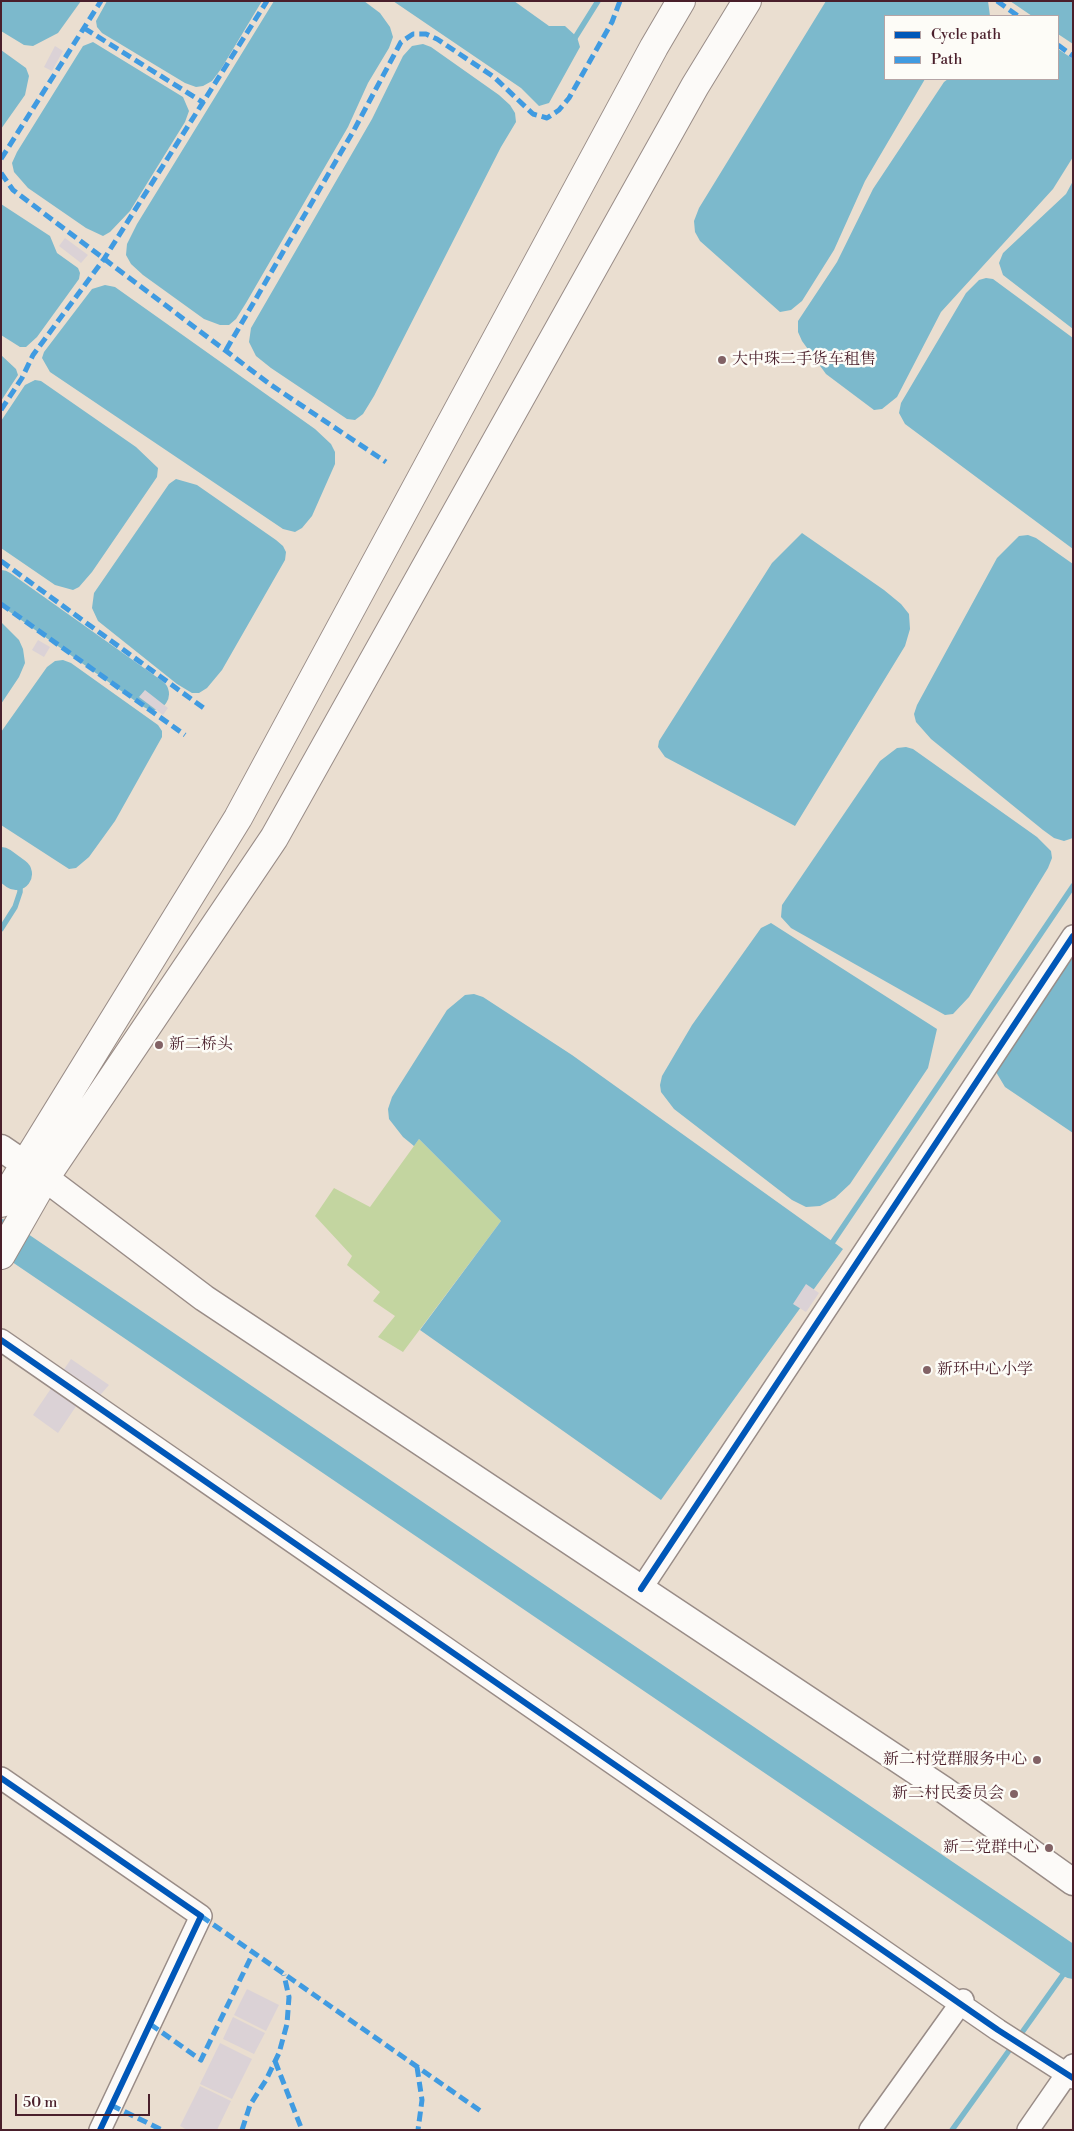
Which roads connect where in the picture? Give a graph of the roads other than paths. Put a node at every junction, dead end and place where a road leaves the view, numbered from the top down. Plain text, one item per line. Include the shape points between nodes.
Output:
1 (681, 1) edge
2 (747, 1) edge
3 (1073, 936) edge
4 (1, 1148) edge
5 (34, 1171) junction
6 (11, 1202) edge
7 (1, 1255) edge
8 (1, 1340) edge
9 (641, 1589) junction
10 (1, 1778) edge
11 (1073, 1882) edge
12 (963, 2000) dead end
13 (1073, 2065) edge
14 (1073, 2078) edge
15 (100, 2130) edge
16 (870, 2130) edge
17 (1028, 2130) edge

1 - 5 highway via 238,818
2 - 5 highway via 690,94 274,838
3 - 9 street
4 - 5 street
5 - 6 highway
5 - 9 street via 204,1298
6 - 7 highway
8 - 14 street via 998,2030
9 - 11 street via 944,1790
10 - 15 street via 201,1916
12 - 16 street
13 - 17 street

